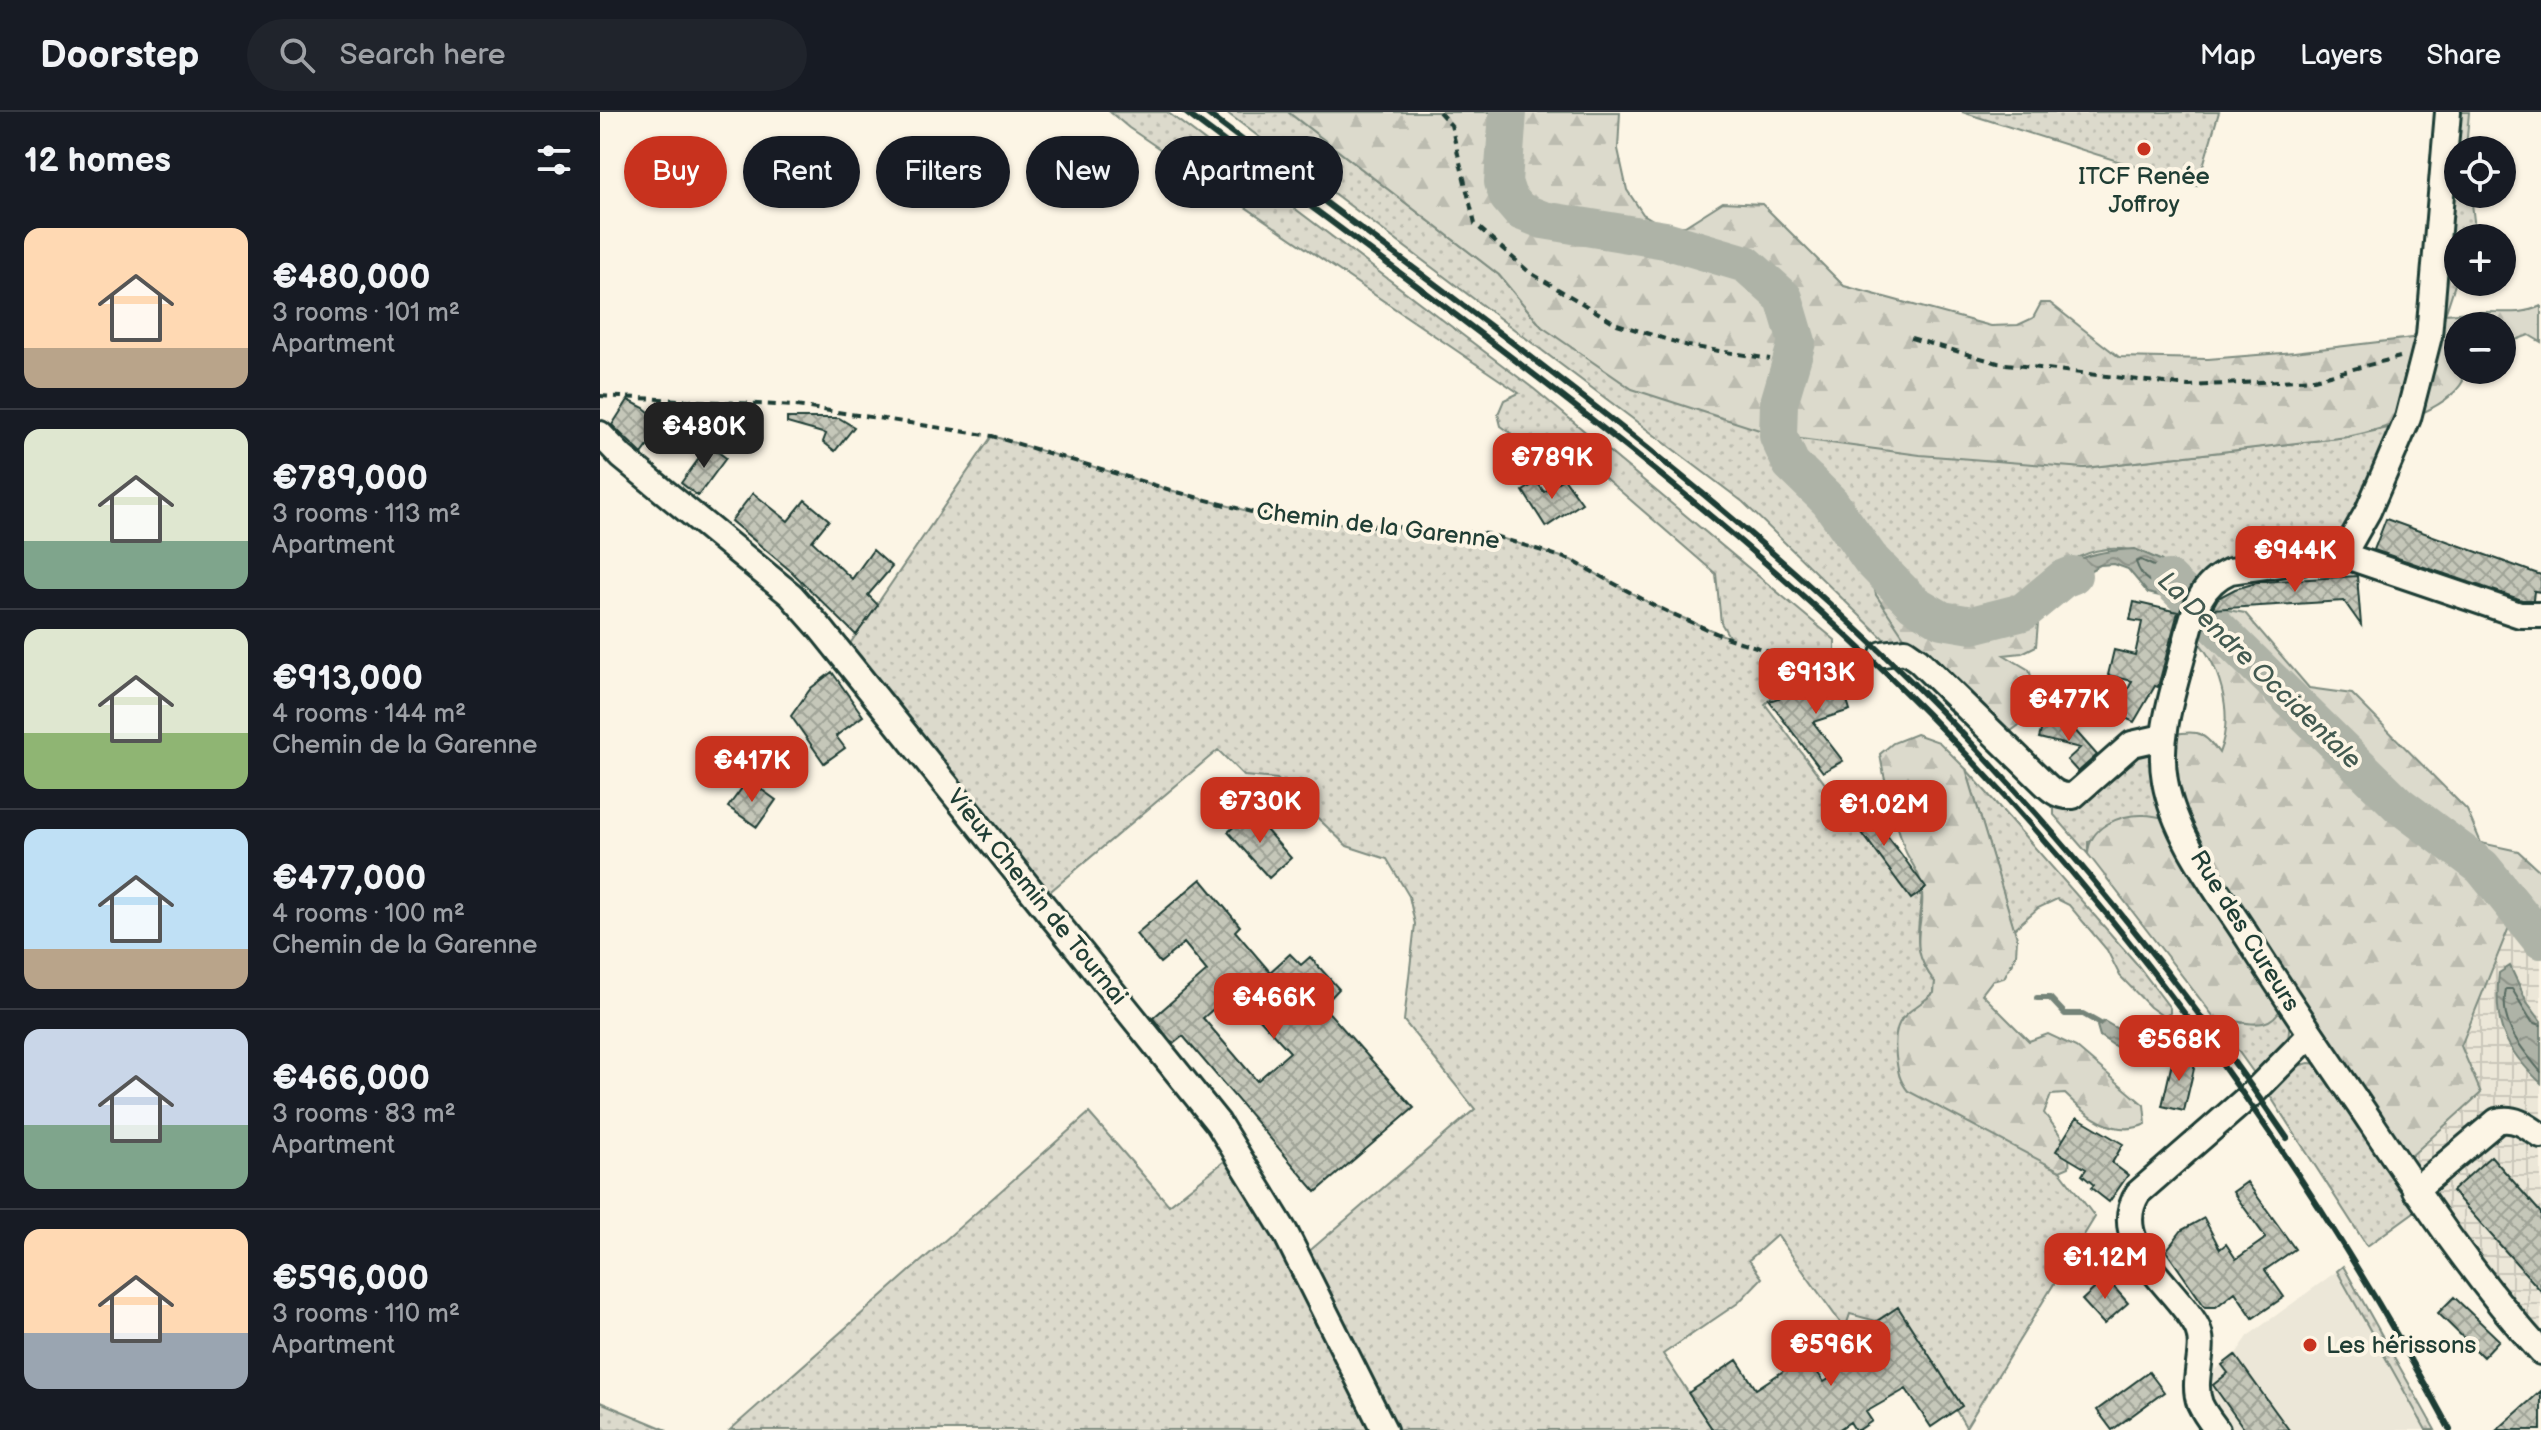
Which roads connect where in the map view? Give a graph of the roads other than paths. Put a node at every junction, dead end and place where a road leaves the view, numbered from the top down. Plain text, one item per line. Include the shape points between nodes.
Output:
1 (2448, 112) edge
2 (600, 434) edge
3 (2343, 555) junction
4 (2541, 615) edge
5 (1883, 654) road end
6 (2163, 737) junction
7 (2311, 1034) junction
8 (2541, 1136) edge
9 (2415, 1190) junction
10 (2541, 1352) edge
11 (1384, 1430) edge
12 (2217, 1430) edge

1 - 3 street via 2426,350 2408,418
2 - 11 street, Vieux Chemin de Tournai via 791,595 1218,1123 1285,1232
3 - 4 street via 2520,615
3 - 6 street, Rue des Cureurs via 2230,571 2209,583 2191,623
5 - 6 street via 1905,651 1918,660 2054,793 2066,797 2132,744
6 - 7 street, Rue des Cureurs via 2165,783 2177,821
7 - 9 street, Rue des Cureurs
7 - 12 street via 2255,1091 2138,1193 2129,1215 2132,1239 2201,1336 2199,1402
8 - 9 street via 2519,1122 2497,1121
9 - 10 street, Rue des Cureurs via 2477,1277

